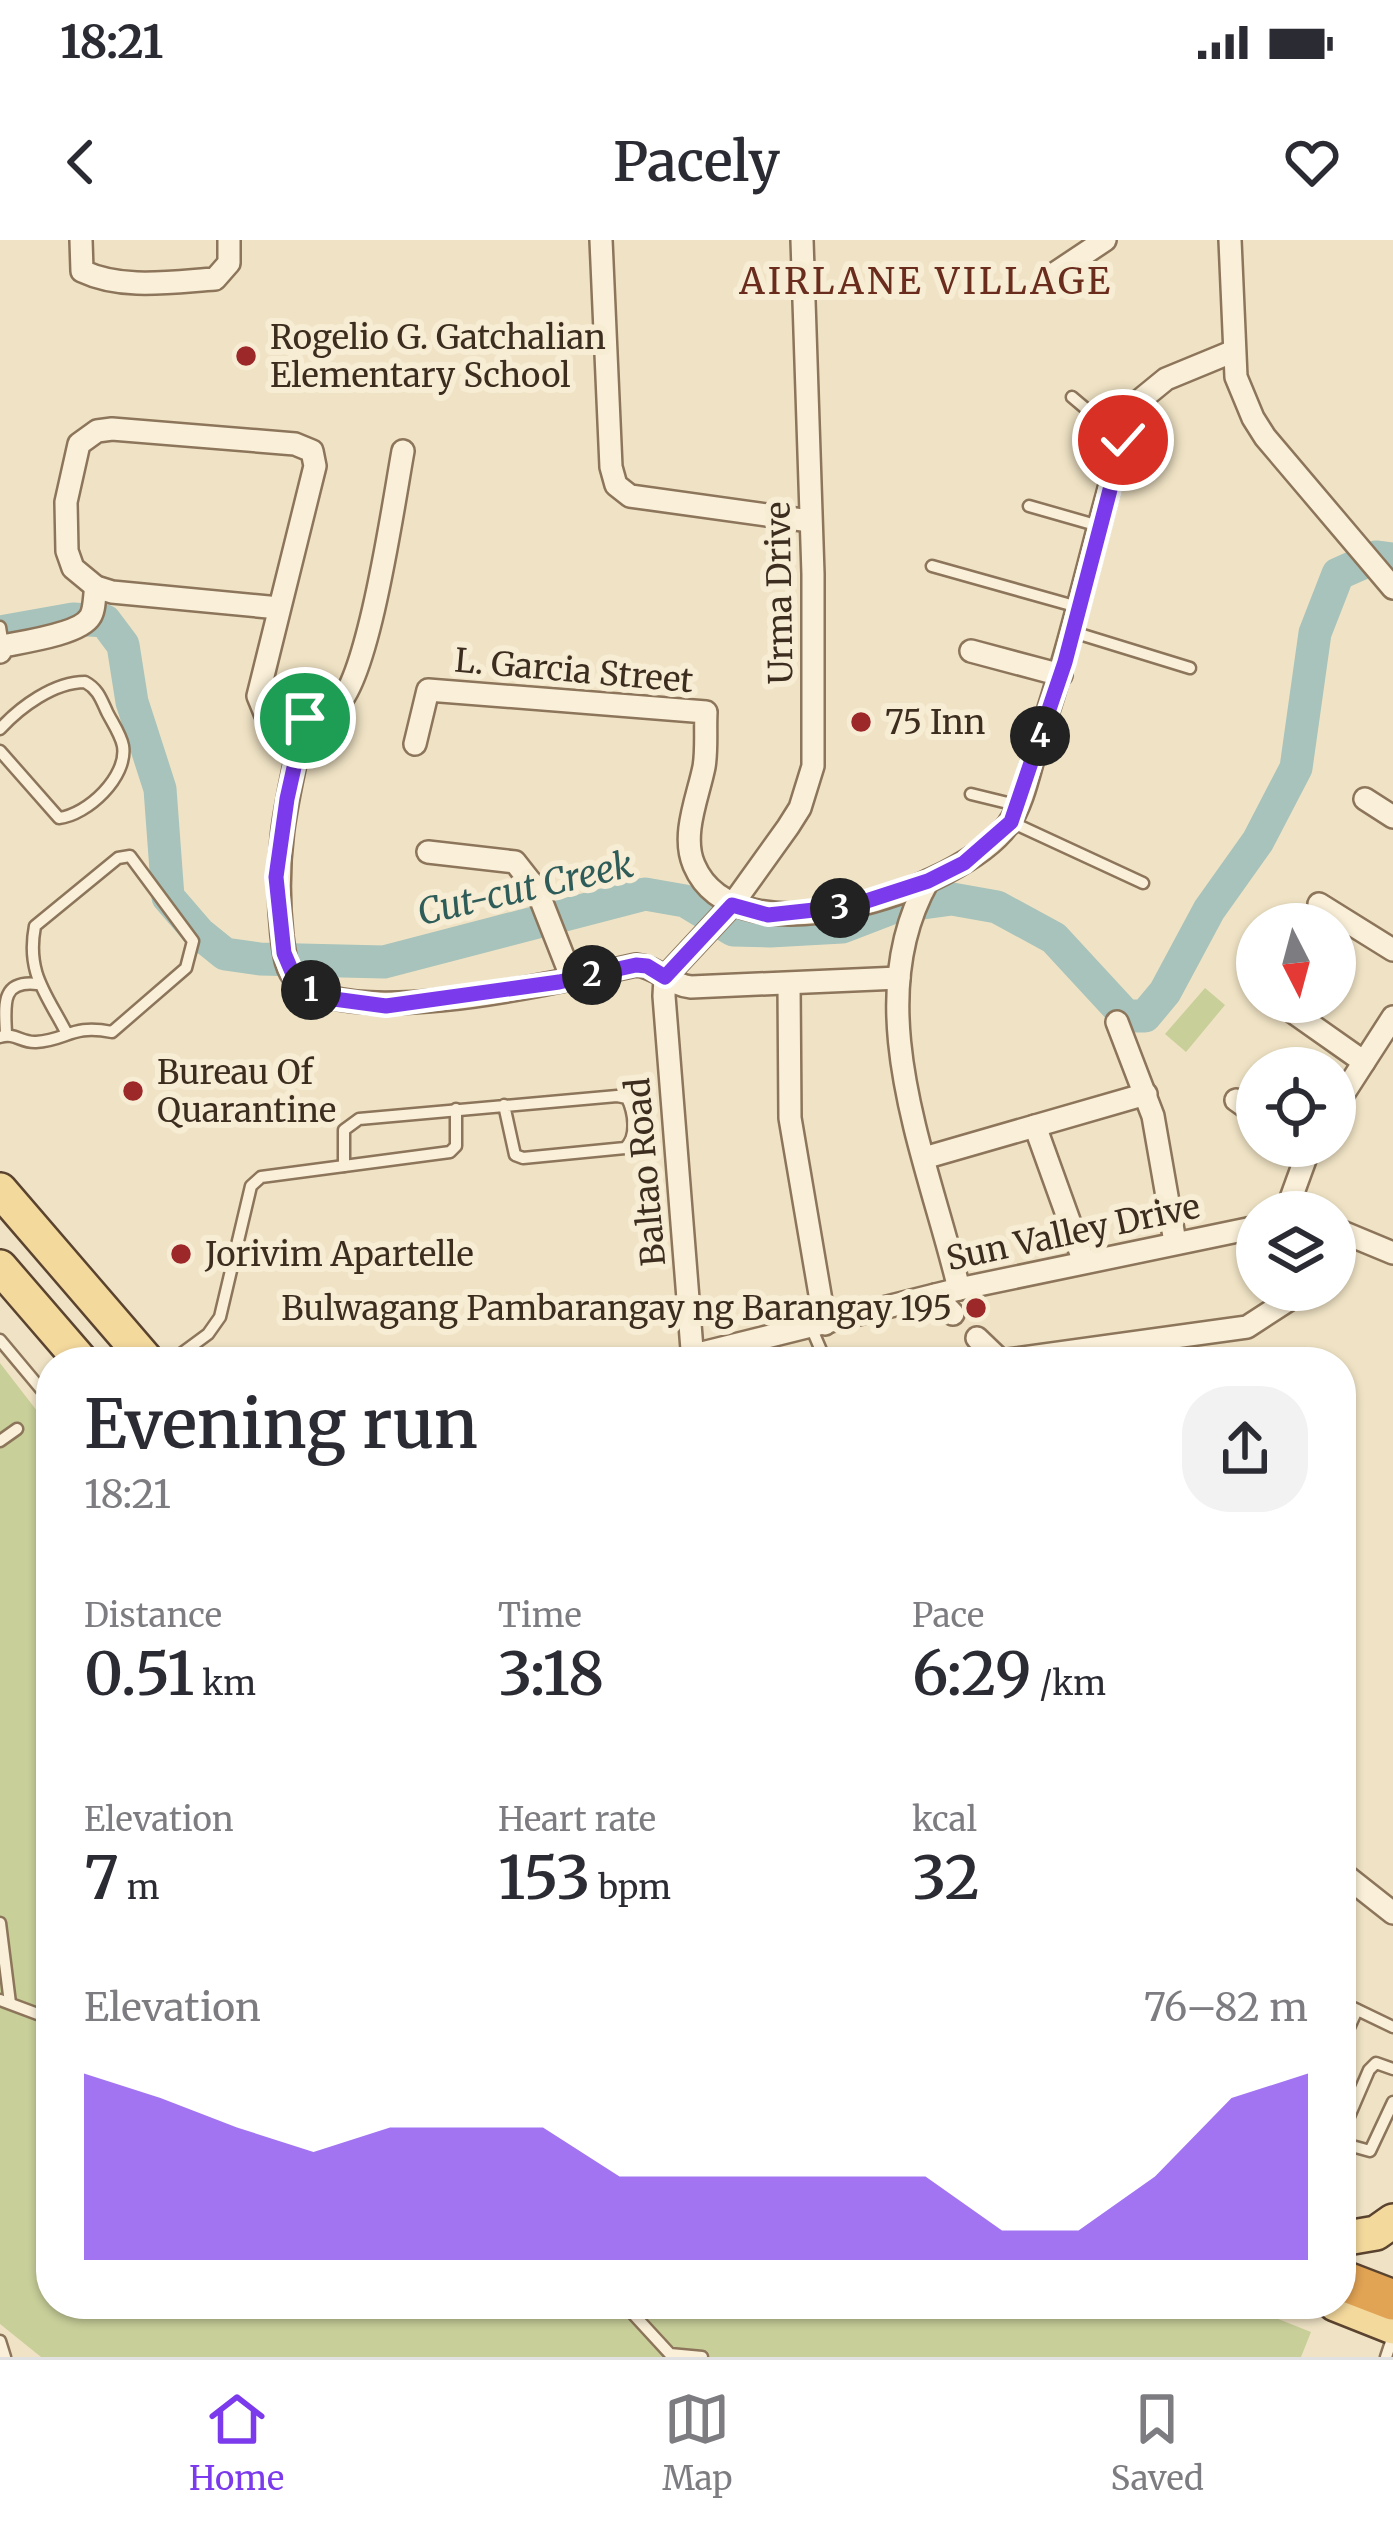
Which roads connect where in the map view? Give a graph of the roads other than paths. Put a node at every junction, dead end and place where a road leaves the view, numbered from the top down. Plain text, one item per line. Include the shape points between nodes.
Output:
1 (81, 240) edge
2 (229, 240) edge
3 (601, 240) edge
4 (802, 240) edge
5 (1105, 240) edge
6 (1230, 240) edge
7 (1048, 278) dead end
8 (1234, 351) junction
9 (1072, 397) dead end
10 (1123, 440) junction
11 (403, 452) dead end
12 (1029, 506) dead end
13 (811, 521) junction
14 (1099, 526) junction
15 (932, 566) dead end
16 (1388, 582) edge
17 (95, 587) junction
18 (279, 608) junction
19 (1078, 608) junction
20 (1072, 632) junction
21 (1, 639) edge
22 (971, 650) dead end
23 (1190, 668) dead end
24 (1061, 675) junction
25 (305, 718) junction
26 (0, 729) edge
27 (415, 744) dead end
28 (0, 751) edge
29 (970, 794) dead end
30 (1365, 799) dead end
31 (1014, 813) junction
32 (1393, 817) edge
33 (428, 852) dead end
34 (1142, 883) dead end
35 (918, 900) junction
36 (720, 917) junction
37 (1356, 927) edge
38 (1393, 950) edge
39 (665, 977) junction
40 (899, 978) junction
41 (572, 979) junction
42 (37, 984) junction
43 (789, 984) junction
44 (1393, 1017) edge
45 (1117, 1022) dead end
46 (1309, 1023) edge
47 (66, 1032) junction
48 (3, 1036) edge
49 (1364, 1062) junction
50 (1356, 1074) edge
51 (1146, 1094) junction
52 (504, 1105) junction
53 (456, 1109) junction
54 (1035, 1126) junction
55 (924, 1158) junction
56 (344, 1166) junction
57 (0, 1190) edge
58 (1236, 1231) edge
59 (1356, 1239) edge
60 (1175, 1242) junction
61 (1393, 1253) edge
62 (1084, 1262) junction
63 (0, 1267) edge
64 (959, 1289) junction
65 (935, 1295) junction
66 (1272, 1311) edge
67 (953, 1314) dead end
68 (818, 1326) junction
69 (977, 1338) dead end
70 (0, 1340) edge
71 (69, 1347) edge
72 (135, 1347) edge
73 (190, 1347) edge
74 (692, 1347) edge
75 (736, 1347) edge
76 (823, 1347) edge
77 (986, 1347) edge
78 (1106, 1347) edge
79 (36, 1383) edge
80 (17, 1429) dead end
81 (0, 1441) edge
82 (1356, 1884) edge
83 (1393, 1913) edge
84 (0, 1923) edge
85 (5, 2001) edge
86 (1357, 2010) edge
87 (36, 2012) edge
88 (1393, 2026) edge
89 (1393, 2069) edge
90 (1393, 2102) edge
91 (1356, 2103) edge
92 (1356, 2145) edge
93 (1393, 2222) edge
94 (1356, 2236) edge
95 (1356, 2266) edge
96 (1393, 2280) edge
97 (1356, 2286) edge
98 (1393, 2300) edge
99 (1356, 2314) edge
100 (637, 2319) edge
101 (1393, 2331) edge
102 (0, 2341) edge
103 (670, 2356) edge
104 (5, 2357) edge
105 (702, 2357) edge
106 (1386, 2357) edge

1 - 2 street via 82,272 105,282 215,279 229,263
3 - 13 street via 616,485 630,496
4 - 13 street, Urma Drive
5 - 7 street
6 - 8 street
8 - 10 street via 1149,391 1133,406
8 - 16 street via 1252,418
9 - 10 lane
10 - 14 street
11 - 25 street via 348,693 326,713
12 - 14 lane
13 - 36 street, Urma Drive via 813,766 800,808
14 - 19 street
15 - 19 lane
17 - 18 street
17 - 18 street via 67,551 66,502 79,444 97,431 295,444 312,451 315,466
17 - 21 street via 89,618
18 - 25 street via 260,705 265,713
19 - 20 street
20 - 23 lane
20 - 24 street
22 - 24 street
24 - 31 street
25 - 41 street via 276,877 287,963 312,991 386,1006
26 - 28 lane via 49,692 86,682 123,745 118,774 67,818
27 - 36 street, L. Garcia Street via 428,690 706,712 692,860
29 - 31 lane
30 - 32 street
31 - 34 lane
31 - 35 street via 982,851
33 - 41 street via 515,862 529,874
35 - 36 street
35 - 40 street
36 - 39 street, Urma Drive
37 - 38 street
39 - 41 street via 636,965
39 - 43 street via 691,987
39 - 74 street, Baltao Road
40 - 43 street
40 - 55 street via 899,1046
42 - 47 lane
42 - 47 lane via 34,926 118,858 135,859 193,941 192,956 120,1028
42 - 48 lane via 8,991
43 - 68 street via 789,1105
44 - 49 street
45 - 51 street
46 - 49 street
47 - 48 lane via 41,1042
49 - 50 street
51 - 54 street
51 - 60 street
52 - 52 lane via 511,1145 523,1158 625,1148 634,1136 627,1098
52 - 53 lane
53 - 56 lane via 450,1152
53 - 56 lane via 350,1122
54 - 55 street
54 - 62 street
55 - 64 street
56 - 73 lane via 261,1177 251,1186 220,1317
57 - 72 main road
58 - 60 street, Sun Valley Drive
59 - 61 street
60 - 62 street, Sun Valley Drive
62 - 64 street, Sun Valley Drive
63 - 71 main road
64 - 65 street, Sun Valley Drive
65 - 67 street
65 - 68 street, Sun Valley Drive
66 - 78 street via 1247,1327
68 - 75 street, Sun Valley Drive
68 - 76 lane
69 - 77 street
70 - 79 lane
80 - 81 lane
82 - 83 street
84 - 85 lane
85 - 87 lane
86 - 88 lane
89 - 91 lane via 1376,2063
90 - 92 lane via 1370,2151
93 - 94 main road
95 - 96 main road
97 - 98 highway
99 - 101 main road
100 - 103 lane
101 - 106 lane
102 - 104 lane
103 - 105 lane

